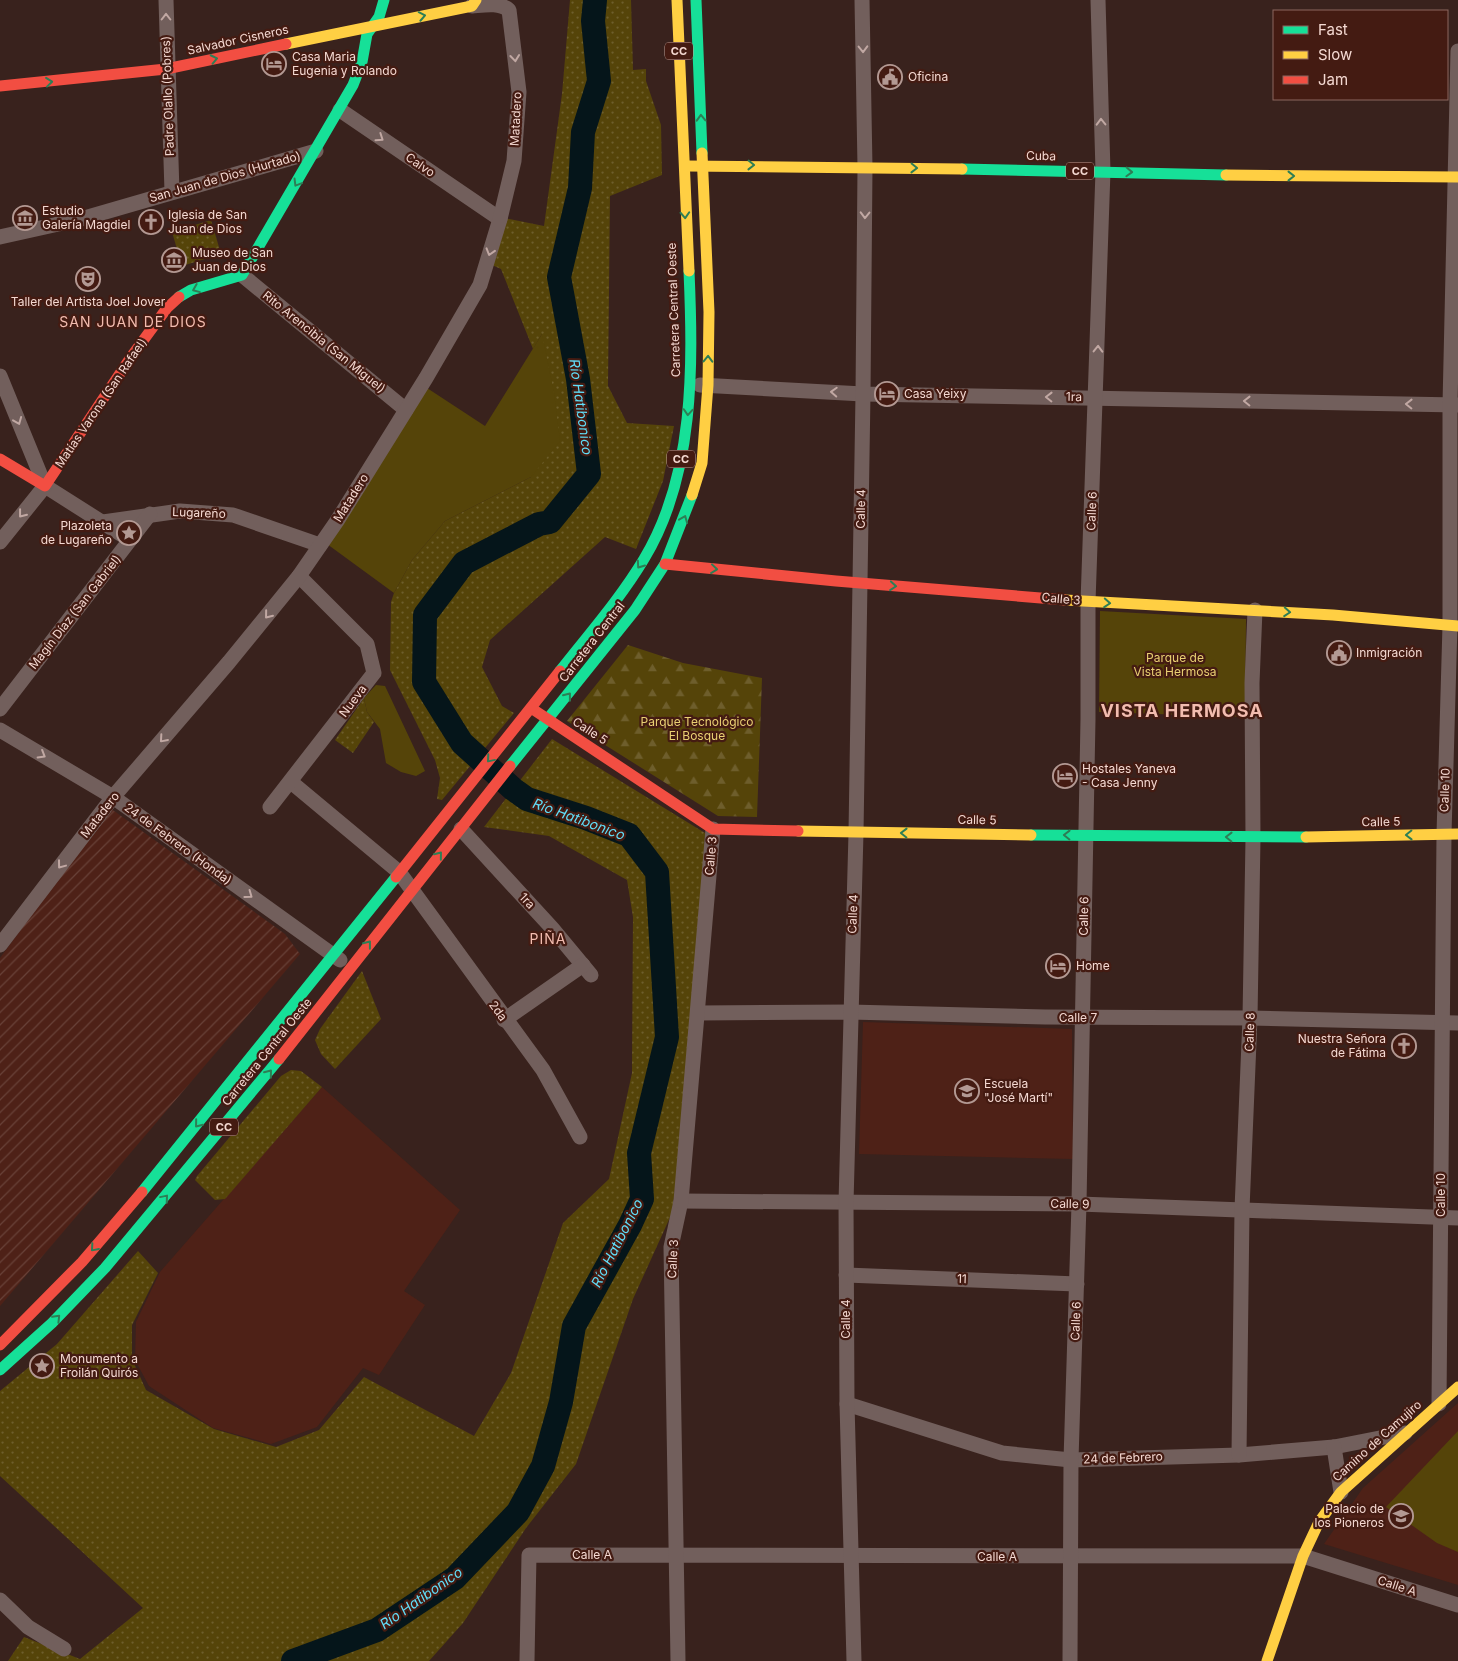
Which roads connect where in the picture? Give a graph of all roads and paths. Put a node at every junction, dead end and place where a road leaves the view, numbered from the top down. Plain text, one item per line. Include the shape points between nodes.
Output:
1 (166, 0) edge
2 (384, 0) edge
3 (677, 0) edge
4 (696, 0) edge
5 (862, 0) edge
6 (1098, 0) edge
7 (474, 3) edge
8 (369, 29) junction
9 (1458, 51) edge
10 (166, 69) junction
11 (0, 86) edge
12 (340, 110) junction
13 (316, 151) junction
14 (728, 165) junction
15 (683, 166) junction
16 (702, 166) junction
17 (866, 167) junction
18 (1102, 171) junction
19 (1456, 177) edge
20 (704, 188) junction
21 (172, 192) junction
22 (500, 220) junction
23 (0, 237) edge
24 (242, 275) junction
25 (0, 376) edge
26 (690, 385) junction
27 (708, 385) junction
28 (863, 394) junction
29 (1096, 398) junction
30 (1454, 405) edge
31 (406, 410) junction
32 (0, 459) edge
33 (45, 486) junction
34 (150, 514) junction
35 (103, 522) junction
36 (130, 540) junction
37 (0, 542) edge
38 (320, 545) junction
39 (665, 564) junction
40 (299, 576) junction
41 (859, 583) junction
42 (1088, 602) junction
43 (1255, 610) junction
44 (1454, 626) edge
45 (531, 708) junction
46 (0, 709) edge
47 (548, 720) junction
48 (0, 730) edge
49 (538, 734) joint
50 (291, 782) junction
51 (113, 797) junction
52 (270, 806) dead end
53 (464, 825) junction
54 (713, 829) junction
55 (856, 833) junction
56 (1451, 834) edge
57 (1086, 835) junction
58 (1254, 838) junction
59 (399, 872) junction
60 (412, 889) junction
61 (1, 942) edge
62 (334, 956) junction
63 (350, 968) junction
64 (850, 1012) junction
65 (698, 1013) junction
66 (1082, 1018) junction
67 (1250, 1018) junction
68 (504, 1020) junction
69 (1442, 1022) junction
70 (1458, 1023) edge
71 (580, 1137) dead end
72 (163, 1168) junction
73 (179, 1181) junction
74 (681, 1201) junction
75 (846, 1203) junction
76 (1079, 1204) junction
77 (1242, 1208) junction
78 (1441, 1217) junction
79 (1458, 1218) edge
80 (846, 1275) junction
81 (1077, 1284) junction
82 (2, 1341) edge
83 (22, 1352) junction
84 (0, 1370) edge
85 (1458, 1387) edge
86 (847, 1404) junction
87 (1439, 1404) junction
88 (1404, 1433) junction
89 (1334, 1446) junction
90 (1239, 1455) junction
91 (1071, 1460) junction
92 (1340, 1492) junction
93 (678, 1555) junction
94 (851, 1556) junction
95 (1071, 1556) junction
96 (1303, 1556) junction
97 (0, 1600) edge
98 (1458, 1604) edge
99 (64, 1649) dead end
100 (1270, 1660) edge
101 (527, 1661) edge
102 (678, 1661) edge
103 (854, 1661) edge
104 (1070, 1661) edge

10 -> 1 street, Padre Olallo (Pobres)
2 - 8 main road
3 - 15 main road, CC
16 -> 4 main road
5 -> 17 street, Calle 4
18 -> 6 street, Calle 6
8 -> 7 main road, Salvador Cisneros
7 -> 22 street, Matadero via 510,10 519,92 514,160
10 -> 8 main road, Salvador Cisneros
8 - 12 main road via 362,62
9 - 19 street, Calle 10
11 -> 10 main road, Salvador Cisneros
10 - 21 street, Padre Olallo (Pobres)
12 - 13 main road
12 -> 22 street, Calvo
13 - 21 street, San Juan de Dios (Hurtado)
13 -> 24 main road
14 - 16 main road, Cuba / CC
14 -> 17 main road, Cuba / CC
14 - 20 main road via 712,176
15 - 16 main road, Cuba
15 -> 26 main road, Carretera Central Oeste / CC via 692,351
16 - 20 main road, CC
17 -> 18 main road, Cuba / CC
17 -> 28 street, Calle 4
18 -> 19 main road, Cuba / CC
29 -> 18 street, Calle 6
19 - 30 street, Calle 10
27 -> 20 main road, CC
21 - 23 street, San Juan de Dios (Hurtado) via 81,219
22 -> 31 street, Matadero via 480,285
24 - 31 street, Rito Arencibia (San Miguel)
24 -> 33 main road, Matías Varona (San Rafael) via 191,290 167,308 130,357
25 -> 33 street
26 - 27 street, 1ra
26 -> 45 main road, Carretera Central Oeste / CC via 686,436 679,470 667,509 645,558
28 -> 27 street, 1ra
39 -> 27 main road, CC via 702,463
29 -> 28 street, 1ra
28 - 41 street, Calle 4
30 -> 29 street, 1ra
29 - 42 street, Calle 6
30 - 44 street, Calle 10
31 - 38 street, Matadero
32 - 33 main road
33 - 35 street
33 -> 37 street, Matías Varona (San Rafael)
34 - 35 street, Lugareño
34 - 36 street, Magín Díaz (San Gabriel)
34 - 38 street, Lugareño via 180,511 233,515
35 - 36 street
36 - 46 street, Magín Díaz (San Gabriel)
38 - 40 street, Matadero
39 -> 41 main road, Calle 3
47 -> 39 main road, Carretera Central / CC via 635,610
40 - 50 street, Nueva via 367,644 374,673
40 -> 51 street, Matadero
41 -> 42 main road, Calle 3
41 - 55 street, Calle 4
42 -> 43 main road, Calle 3
42 - 57 street, Calle 6
43 -> 44 main road, Calle 3
43 - 58 street, Calle 8 via 1252,683
44 - 56 street, Calle 10
45 - 47 main road, Calle 5
45 -> 59 main road, Carretera Central Oeste / CC
47 - 49 main road, Carretera Central / CC
47 - 54 main road, Calle 5
48 -> 51 street, 24 de Febrero (Honda)
49 - 53 main road, Carretera Central Oeste / CC
50 - 52 street, Nueva
50 - 59 street
51 -> 61 street, Matadero
51 -> 62 street, 24 de Febrero (Honda)
60 -> 53 main road, Carretera Central Oeste / CC
53 - 68 street, 1ra via 587,970
54 - 55 main road, Calle 5
54 - 65 street, Calle 3
57 -> 55 main road, Calle 5
55 - 64 street, Calle 4
56 -> 58 main road, Calle 5
56 - 69 street, Calle 10
58 -> 57 main road, Calle 5
57 - 66 street, Calle 6
58 - 67 street, Calle 8
59 - 60 street
59 - 62 main road, Carretera Central Oeste / CC
63 -> 60 main road, Carretera Central Oeste / CC
60 - 68 street, 2da
62 - 63 street, 24 de Febrero (Honda)
62 -> 72 main road, Carretera Central Oeste / CC
73 -> 63 main road, Carretera Central Oeste / CC
64 - 65 street, Calle 7
64 - 66 street, Calle 7
64 - 75 street, Calle 4
65 - 74 street, Calle 3
66 - 67 street, Calle 7
66 - 76 street, Calle 6
67 - 69 street, Calle 7
67 - 77 street, Calle 8
68 - 71 street, 2da via 543,1070
69 - 70 street, Calle 7
69 - 78 street, Calle 10
72 - 73 main road
72 -> 82 main road, Carretera Central Oeste / CC via 82,1262
83 -> 73 main road, Carretera Central Oeste / CC via 105,1268
74 - 75 street, Calle 9
74 - 93 street, Calle 3 via 671,1247
75 - 76 street, Calle 9
75 - 80 street, Calle 4
76 - 77 street, Calle 9
76 - 81 street, Calle 6
77 - 78 street, Calle 9
77 - 90 street, Calle 8
78 - 79 street, Calle 9
78 - 87 street, Calle 10
80 - 81 street, 11
80 - 86 street, Calle 4
81 - 91 street, Calle 6
82 - 83 main road
83 - 84 main road, Carretera Central Oeste / CC
85 - 87 main road, Camino de Camujiro
86 - 91 street, 24 de Febrero via 1002,1453
86 - 94 street, Calle 4
87 - 88 main road, Camino de Camujiro
88 - 89 street, 24 de Febrero
88 - 92 main road, Camino de Camujiro
89 - 90 street, 24 de Febrero
89 - 92 street
90 - 91 street, 24 de Febrero
91 - 95 street, Calle 6
92 - 96 main road, Camino de Camujiro via 1318,1522
93 - 94 street, Calle A
93 - 101 street, Calle A via 529,1555
93 - 102 street, Calle 3
94 - 95 street, Calle A
94 - 103 street, Calle 4
95 - 96 street, Calle A
95 - 104 street, Calle 6
96 - 98 street, Calle A
96 - 100 main road, Camino de Camujiro
97 - 99 street via 28,1627

